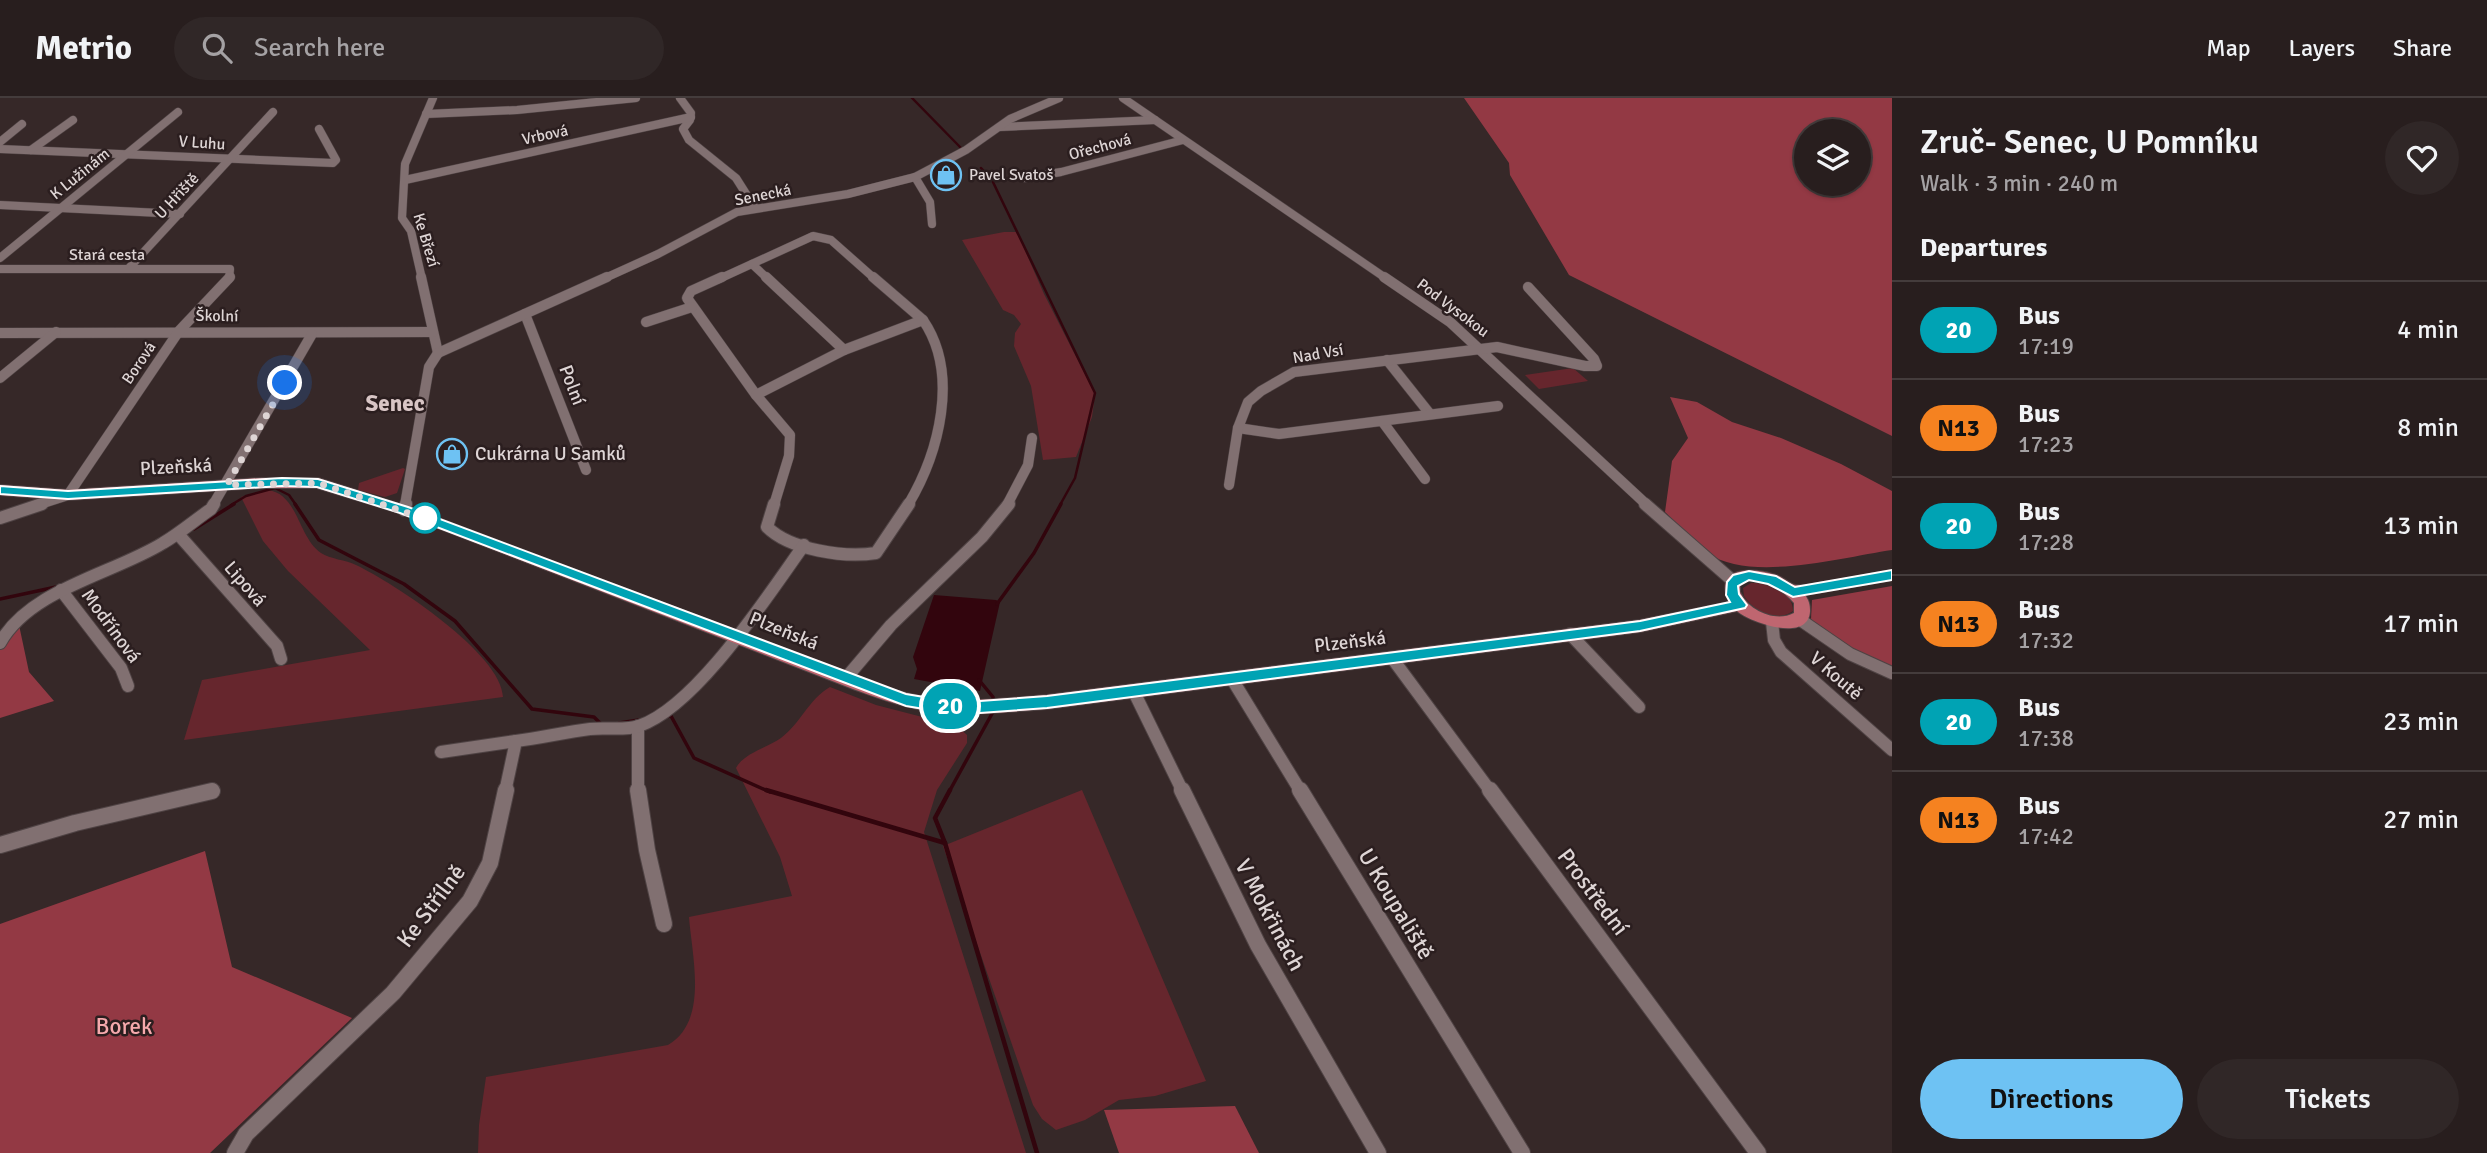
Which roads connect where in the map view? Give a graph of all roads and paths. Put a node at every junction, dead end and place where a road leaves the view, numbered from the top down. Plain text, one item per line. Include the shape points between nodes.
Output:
1 (433, 98) edge
2 (636, 98) edge
3 (681, 98) edge
4 (1059, 98) edge
5 (1123, 98) edge
6 (273, 111) dead end
7 (178, 112) dead end
8 (426, 114) junction
9 (691, 117) junction
10 (73, 120) dead end
11 (1155, 120) junction
12 (22, 124) dead end
13 (1000, 127) junction
14 (319, 130) dead end
15 (1183, 140) junction
16 (0, 142) edge
17 (0, 149) edge
18 (31, 150) junction
19 (127, 154) junction
20 (231, 159) junction
21 (915, 177) junction
22 (1025, 178) dead end
23 (405, 180) junction
24 (0, 205) edge
25 (62, 206) junction
26 (755, 208) junction
27 (180, 214) junction
28 (932, 224) dead end
29 (0, 258) edge
30 (752, 264) junction
31 (129, 268) junction
32 (214, 268) joint
33 (0, 270) edge
34 (1528, 287) dead end
35 (692, 307) junction
36 (525, 314) junction
37 (923, 320) junction
38 (646, 322) dead end
39 (179, 331) junction
40 (56, 332) junction
41 (433, 332) junction
42 (0, 333) edge
43 (312, 334) junction
44 (1480, 349) junction
45 (844, 350) junction
46 (438, 353) junction
47 (1387, 360) junction
48 (0, 378) edge
49 (756, 394) junction
50 (1498, 406) dead end
51 (1430, 414) junction
52 (1382, 421) junction
53 (1238, 428) junction
54 (1032, 438) dead end
55 (586, 470) dead end
56 (1425, 479) dead end
57 (227, 485) junction
58 (1229, 485) dead end
59 (0, 490) edge
60 (68, 495) junction
61 (404, 510) junction
62 (0, 518) edge
63 (178, 534) junction
64 (804, 545) junction
65 (1892, 575) edge
66 (1733, 581) junction
67 (61, 590) junction
68 (1793, 592) junction
69 (1740, 605) junction
70 (1799, 619) junction
71 (1772, 622) junction
72 (1570, 634) junction
73 (738, 635) junction
74 (0, 643) edge
75 (1392, 658) junction
76 (281, 659) dead end
77 (1892, 673) edge
78 (846, 678) junction
79 (1232, 679) junction
80 (128, 685) dead end
81 (1134, 692) junction
82 (1639, 707) dead end
83 (638, 726) junction
84 (516, 741) junction
85 (1892, 750) edge
86 (441, 752) dead end
87 (212, 791) dead end
88 (0, 845) edge
89 (663, 924) dead end
90 (235, 1153) edge
91 (1378, 1153) edge
92 (1522, 1153) edge
93 (1758, 1153) edge

1 - 8 street, Ke Březí
2 - 8 street
3 - 9 street
4 - 13 street, Senecká
5 - 11 street, Pod Vysokou
6 - 20 street, U Hřiště
7 - 19 street, K Lužinám
8 - 23 street, Ke Březí via 405,164
9 - 23 street, Vrbová
9 - 26 street via 683,129 689,140 736,178
10 - 18 street
11 - 13 street
11 - 15 street, Pod Vysokou
12 - 16 street
13 - 21 street, Senecká
14 - 20 street, V Luhu via 335,160 332,163
15 - 22 street, Ořechová
15 - 44 street, Pod Vysokou via 1450,322
17 - 18 street, V Luhu
18 - 19 street, V Luhu
19 - 20 street, V Luhu
19 - 25 street, K Lužinám
20 - 27 street, U Hřiště
21 - 26 street, Senecká via 848,194
21 - 28 street via 930,202
23 - 41 street, Ke Březí via 402,218 411,231
24 - 25 street
25 - 27 street
25 - 29 street, K Lužinám
26 - 36 street, Senecká via 714,222 658,254
27 - 31 street, U Hřiště
30 - 35 street via 691,291 687,298
30 - 37 street via 813,236 825,237
30 - 45 street
31 - 32 street, Stará cesta
31 - 33 street, Stará cesta
32 - 39 street, Borová via 230,269 231,276
34 - 44 street, Nad Vsí via 1598,365 1497,347
35 - 38 street
35 - 49 street
36 - 46 street, Senecká
36 - 55 street, Polní
37 - 45 street
37 - 64 street via 938,347 943,383 938,427 926,470 876,553 858,558
39 - 40 street, Školní
39 - 43 street, Školní
39 - 60 street, Borová
40 - 42 street, Školní
40 - 48 street
41 - 43 street, Školní
41 - 46 street, Ke Březí
43 - 57 street
44 - 47 street, Nad Vsí
44 - 66 street, Pod Vysokou
45 - 49 street
46 - 61 street via 429,367
47 - 51 street
47 - 53 street, Nad Vsí via 1294,372 1248,402
49 - 64 street via 790,435 789,456 767,527
50 - 51 street
51 - 52 street
52 - 53 street via 1279,434
52 - 56 street
53 - 58 street, Nad Vsí
54 - 78 street via 1028,468 1014,496 958,562 900,616
57 - 60 main road, Plzeňská
57 - 61 main road, Plzeňská via 318,483
57 - 63 street via 211,509
59 - 60 main road, Plzeňská
60 - 62 street
61 - 73 main road, Plzeňská
63 - 67 street
63 - 76 street, Lipová via 277,646
64 - 73 street
65 - 68 main road
66 - 68 main road via 1742,576 1764,577
66 - 69 main road via 1732,595
67 - 74 street via 9,626
67 - 80 street, Modřínová via 121,668
68 - 70 main road via 1804,607
69 - 71 main road
69 - 72 main road, Plzeňská via 1643,626
70 - 71 main road
70 - 77 street via 1850,654
71 - 85 street, V Koutě via 1781,652
72 - 75 main road, Plzeňská
72 - 82 street
73 - 78 main road, Plzeňská
73 - 83 street via 677,702
75 - 79 main road, Plzeňská
75 - 93 street, Prostřední
78 - 81 main road, Plzeňská via 906,700 942,706 993,706
79 - 81 main road, Plzeňská
79 - 92 street, U Koupaliště
81 - 91 street, V Mokřinách via 1258,944
83 - 84 street
83 - 89 street via 642,836
84 - 86 street
84 - 90 street, Ke Střílně via 490,863 470,901 393,993 255,1125
87 - 88 street

